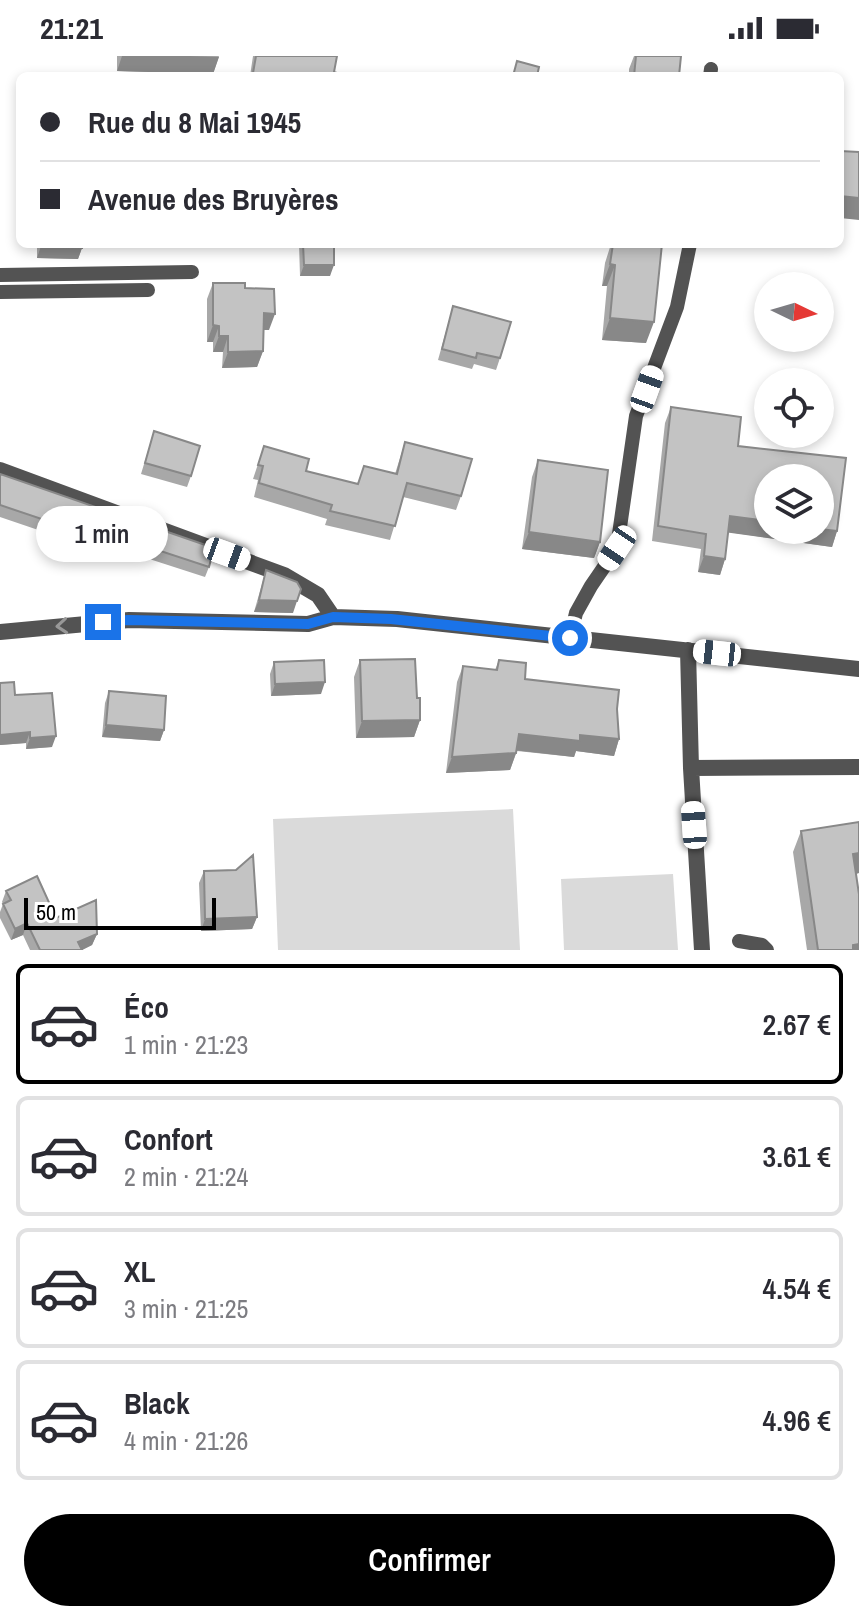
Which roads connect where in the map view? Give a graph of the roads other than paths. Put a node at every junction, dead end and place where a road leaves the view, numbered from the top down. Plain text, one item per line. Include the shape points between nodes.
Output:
1 (689, 248) edge
2 (192, 272) dead end
3 (0, 275) edge
4 (148, 290) dead end
5 (0, 292) edge
6 (0, 470) edge
7 (333, 617) junction
8 (0, 632) edge
9 (570, 638) junction
10 (688, 650) junction
11 (859, 669) edge
12 (859, 767) edge
13 (691, 768) junction
14 (739, 941) dead end
15 (702, 950) edge
16 (767, 950) edge

1 - 9 lane via 677,307 636,416 617,548 576,613
2 - 3 lane
4 - 5 lane
6 - 7 street via 284,575 318,595
7 -> 8 street via 308,624 129,620
7 - 9 street
9 - 10 street
10 - 11 street
10 - 13 street
12 - 13 street
13 - 15 street
14 - 16 lane

